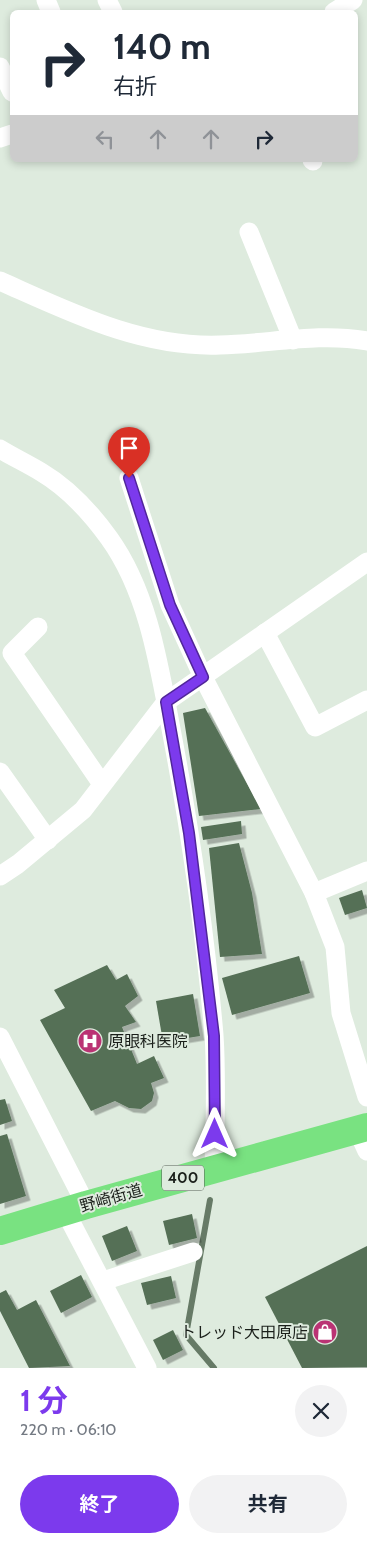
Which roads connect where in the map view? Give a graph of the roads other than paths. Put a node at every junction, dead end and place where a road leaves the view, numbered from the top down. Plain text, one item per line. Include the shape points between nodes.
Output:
1 (353, 0) edge
2 (337, 10) edge
3 (0, 67) edge
4 (10, 88) edge
5 (248, 232) dead end
6 (0, 281) edge
7 (293, 340) junction
8 (367, 340) edge
9 (0, 449) edge
10 (129, 478) dead end
11 (367, 562) edge
12 (38, 627) dead end
13 (265, 633) junction
14 (203, 677) junction
15 (367, 700) edge
16 (166, 702) junction
17 (0, 772) edge
18 (102, 784) junction
19 (48, 840) junction
20 (367, 871) edge
21 (0, 876) edge
22 (314, 893) junction
23 (0, 1037) edge
24 (367, 1096) edge
25 (364, 1136) edge
26 (214, 1169) junction
27 (76, 1208) junction
28 (0, 1231) edge
29 (193, 1252) dead end
30 (103, 1281) junction
31 (147, 1368) edge

1 - 2 street
3 - 4 street
5 - 7 street
6 - 7 street via 73,314 149,340 218,345
7 - 8 street via 340,336
9 - 16 street via 68,491 110,539 144,611
10 - 14 street via 170,605
11 - 13 street
12 - 18 street via 12,653
13 - 14 street
13 - 15 street via 316,726
14 - 16 street
14 - 22 street
16 - 18 street
16 - 26 street via 189,833 214,1036
17 - 19 street
18 - 19 street via 83,810
19 - 21 street
20 - 22 street
22 - 24 street via 335,947 341,1013
23 - 27 street
25 - 26 highway, 野崎街道 / 400
26 - 27 highway, 野崎街道 / 400
27 - 28 highway, 野崎街道 / 400
27 - 30 street
29 - 30 street
30 - 31 street

